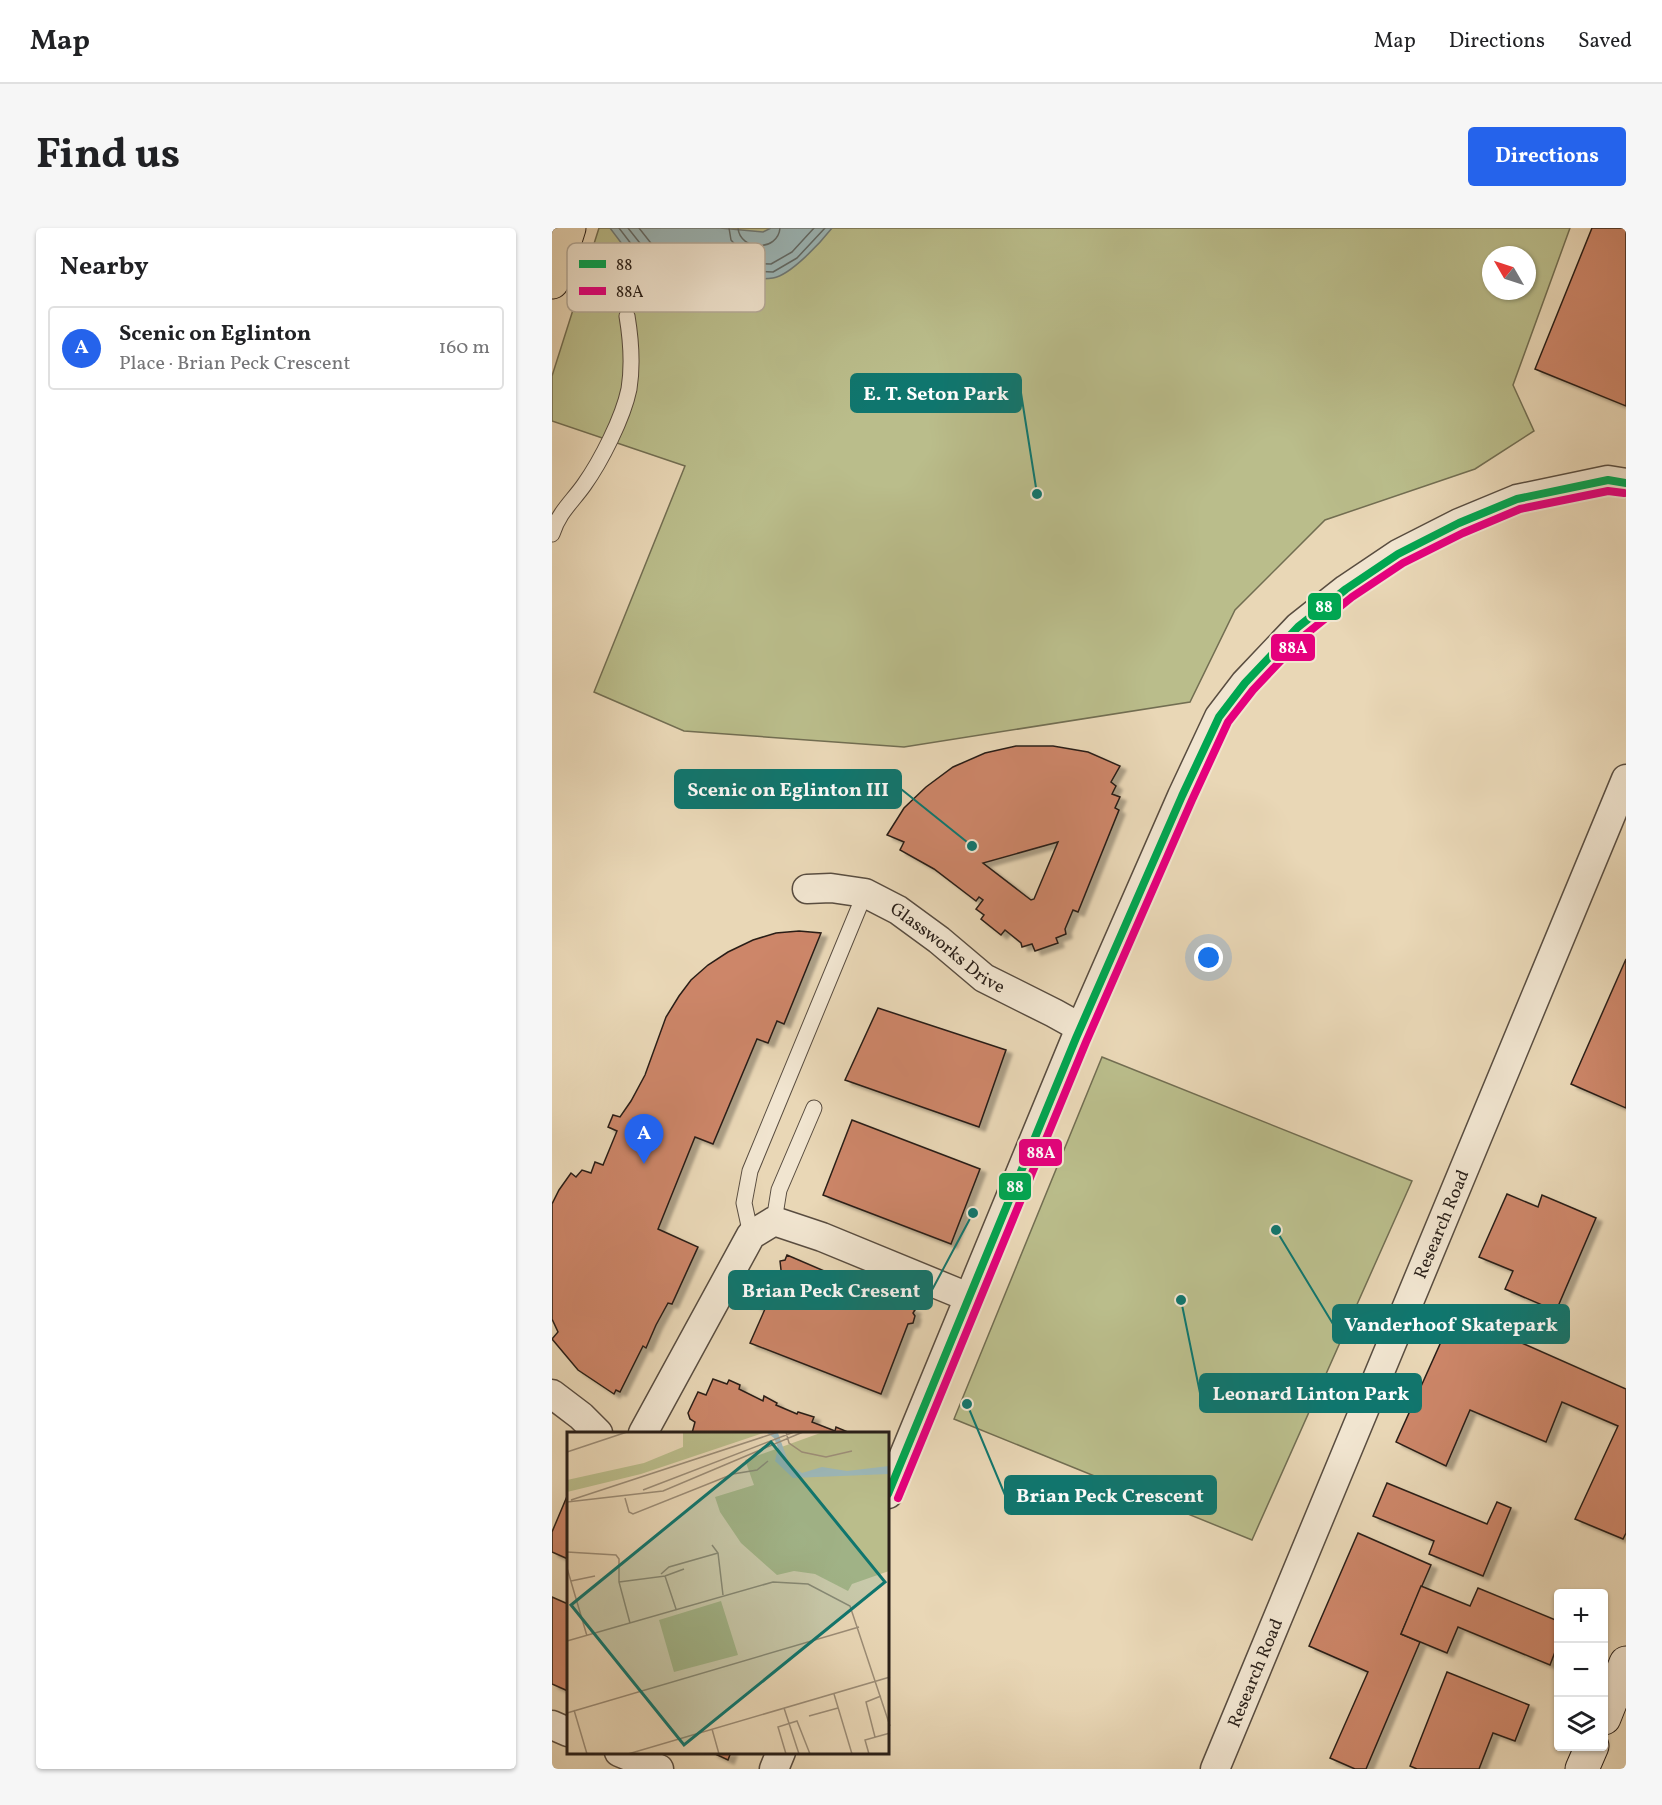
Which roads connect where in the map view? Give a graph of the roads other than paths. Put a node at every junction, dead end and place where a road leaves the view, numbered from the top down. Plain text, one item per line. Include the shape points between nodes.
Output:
1 (569, 228) edge
2 (552, 282) edge
3 (627, 316) dead end
4 (1617, 481) edge
5 (552, 534) edge
6 (1626, 779) edge
7 (807, 889) dead end
8 (865, 893) junction
9 (1081, 1028) junction
10 (813, 1108) dead end
11 (763, 1228) junction
12 (968, 1297) junction
13 (552, 1394) edge
14 (597, 1432) edge
15 (644, 1432) edge
16 (890, 1489) edge
17 (1626, 1663) edge
18 (1608, 1708) edge
19 (552, 1725) edge
20 (567, 1732) edge
21 (1590, 1751) edge
22 (624, 1754) edge
23 (780, 1754) edge
24 (659, 1769) edge
25 (774, 1769) edge
26 (1215, 1769) edge
27 (1582, 1769) edge

1 - 2 main road
3 - 5 lane via 632,344 625,401 598,462
4 - 9 street via 1517,499 1460,523 1398,554 1346,589 1290,635 1219,717
6 - 26 street, Research Road
7 - 8 street, Glassworks Drive
8 - 9 street, Glassworks Drive via 907,916 984,978
8 - 11 lane via 750,1171 744,1203
9 - 12 street
10 - 11 lane
11 - 12 street via 822,1237
11 - 15 street
12 - 16 street
13 - 14 street
17 - 18 street
19 - 20 street
21 - 27 street
22 - 24 street
23 - 25 street

